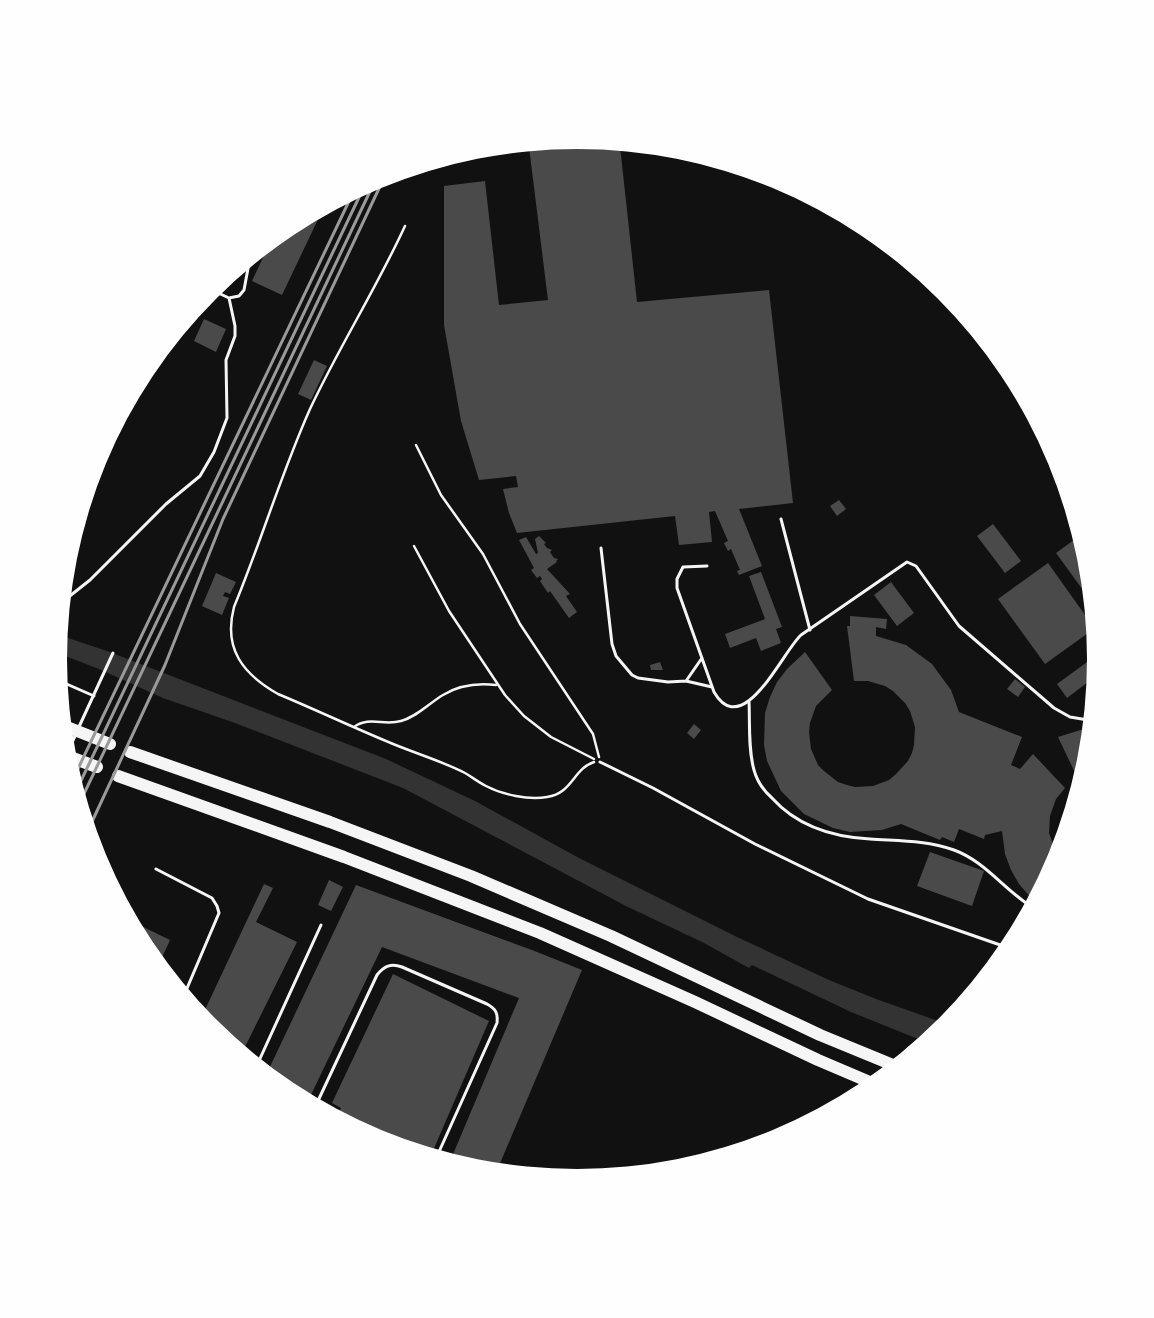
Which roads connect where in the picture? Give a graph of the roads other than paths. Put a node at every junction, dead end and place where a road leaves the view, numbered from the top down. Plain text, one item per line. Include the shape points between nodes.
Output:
1 (248, 270) edge
2 (221, 294) edge
3 (229, 298) junction
4 (781, 519) dead end
5 (601, 548) dead end
6 (707, 566) dead end
7 (71, 595) edge
8 (810, 630) junction
9 (113, 653) dead end
10 (702, 658) junction
11 (686, 681) junction
12 (68, 685) edge
13 (712, 687) junction
14 (94, 696) junction
15 (749, 701) junction
16 (1084, 719) edge
17 (72, 729) edge
18 (74, 740) edge
19 (110, 744) dead end
20 (130, 752) dead end
21 (77, 760) edge
22 (600, 762) road end
23 (97, 767) dead end
24 (118, 776) dead end
25 (156, 869) dead end
26 (1025, 903) edge
27 (321, 925) dead end
28 (999, 945) edge
29 (187, 987) edge
30 (260, 1058) edge
31 (888, 1063) edge
32 (865, 1079) edge
33 (319, 1099) edge
34 (440, 1150) edge

1 - 3 lane via 244,290 239,296
2 - 3 lane
3 - 7 lane via 235,336 226,360 227,418 214,452 200,476 166,504 90,580
4 - 8 lane
5 - 11 lane via 612,644 616,656 632,675 638,678 668,682
6 - 10 lane via 683,567 677,583
8 - 15 lane via 795,641 779,667
8 - 16 lane via 904,563 911,562 959,626 1054,708 1070,717
9 - 14 lane
10 - 11 lane
10 - 13 lane
11 - 13 lane
12 - 14 lane
13 - 15 lane via 718,700 726,705 734,707
14 - 18 lane
15 - 26 lane via 754,771 766,792 788,814 812,828 838,835 869,839 917,840 952,849 977,861
17 - 19 highway
20 - 31 highway via 330,822 541,904 820,1035
21 - 23 highway
22 - 28 lane via 755,844 868,899
24 - 32 highway via 420,885 540,933
25 - 29 lane via 212,898 218,906 219,912
27 - 30 lane
33 - 34 lane via 377,975 381,969 390,965 402,967 487,1004 494,1008 498,1016

